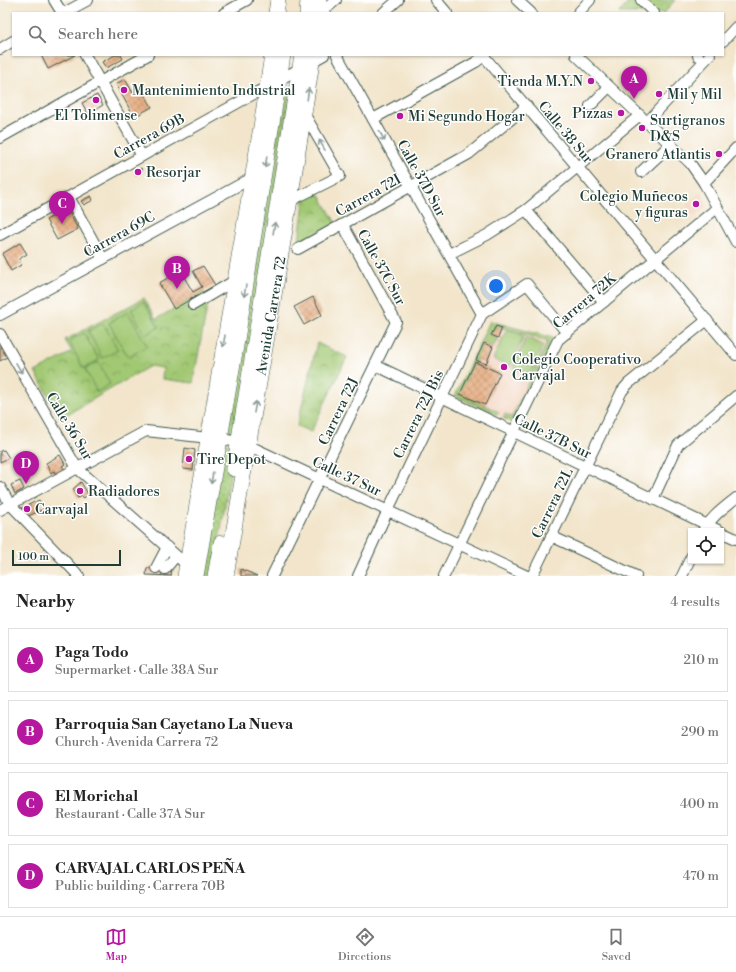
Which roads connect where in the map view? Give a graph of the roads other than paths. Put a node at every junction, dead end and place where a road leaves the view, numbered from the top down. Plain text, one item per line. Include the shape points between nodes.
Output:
1 (54, 0) edge
2 (88, 0) edge
3 (247, 0) edge
4 (278, 0) edge
5 (288, 0) edge
6 (308, 0) edge
7 (319, 0) edge
8 (336, 0) edge
9 (398, 0) edge
10 (436, 0) edge
11 (517, 0) edge
12 (590, 0) edge
13 (641, 0) edge
14 (62, 12) edge
15 (65, 12) edge
16 (226, 12) edge
17 (276, 12) edge
18 (286, 12) edge
19 (307, 12) edge
20 (319, 12) edge
21 (320, 12) edge
22 (385, 12) edge
23 (446, 12) edge
24 (529, 12) edge
25 (579, 12) edge
26 (653, 12) edge
27 (736, 27) edge
28 (724, 40) edge
29 (12, 42) edge
30 (0, 48) edge
31 (87, 56) edge
32 (146, 56) edge
33 (272, 56) edge
34 (283, 56) edge
35 (339, 56) edge
36 (483, 56) edge
37 (485, 56) edge
38 (577, 56) edge
39 (709, 56) edge
40 (310, 59) edge
41 (100, 82) junction
42 (273, 83) junction
43 (610, 87) junction
44 (527, 106) junction
45 (590, 106) dead end
46 (305, 114) junction
47 (373, 119) junction
48 (644, 119) junction
49 (0, 138) edge
50 (671, 144) junction
51 (736, 148) edge
52 (142, 156) junction
53 (578, 167) junction
54 (641, 172) dead end
55 (252, 178) junction
56 (704, 183) junction
57 (411, 187) junction
58 (69, 196) junction
59 (290, 201) junction
60 (717, 208) junction
61 (526, 210) junction
62 (342, 225) junction
63 (0, 235) edge
64 (736, 242) edge
65 (298, 249) dead end
66 (449, 254) junction
67 (103, 259) junction
68 (656, 259) junction
69 (234, 282) junction
70 (604, 302) junction
71 (193, 305) dead end
72 (273, 308) junction
73 (482, 314) junction
74 (0, 315) edge
75 (707, 320) junction
76 (396, 322) joint
77 (567, 333) junction
78 (0, 334) edge
79 (257, 336) junction
80 (235, 352) junction
81 (736, 355) edge
82 (375, 365) junction
83 (219, 374) junction
84 (736, 396) edge
85 (442, 398) junction
86 (514, 432) junction
87 (213, 439) junction
88 (243, 444) junction
89 (585, 466) junction
90 (77, 468) junction
91 (320, 479) junction
92 (0, 487) edge
93 (736, 498) edge
94 (653, 499) junction
95 (10, 504) junction
96 (0, 510) edge
97 (388, 510) junction
98 (705, 528) edge
99 (724, 533) edge
100 (551, 536) junction
101 (736, 539) edge
102 (460, 544) junction
103 (167, 547) junction
104 (176, 556) junction
105 (688, 563) edge
106 (158, 572) edge
107 (190, 573) edge
108 (79, 576) edge
109 (215, 576) edge
110 (226, 576) edge
111 (272, 576) edge
112 (358, 576) edge
113 (444, 576) edge
114 (527, 576) edge
115 (532, 576) edge
116 (636, 576) edge
117 (682, 576) edge

1 - 14 street
2 - 15 street
3 - 16 street
4 - 17 highway
5 - 18 highway
6 - 19 highway
7 - 20 highway
8 - 21 street
9 - 22 street
10 - 23 street
11 - 24 street
12 - 25 street
13 - 26 street
27 - 28 street
29 - 30 street
31 - 41 street
32 - 41 street
33 - 42 highway
34 - 42 highway
35 - 47 street, Calle 37D Sur
36 - 47 street
37 - 44 street, Calle 38 Sur
38 - 43 street
39 - 48 street
40 - 42 street, Carrera 69B
46 -> 40 highway, Avenida Carrera 72
79 -> 40 highway, Avenida Carrera 72
41 - 49 street
41 - 52 street
42 - 52 street, Carrera 69B
42 - 55 highway
42 -> 80 highway
43 - 45 street
43 - 48 street
44 - 53 street, Calle 38 Sur
44 - 57 street, Carrera 72I via 469,154
46 - 59 highway, Avenida Carrera 72
59 -> 46 street via 340,176
47 -> 57 street, Calle 37D Sur
48 - 50 street
48 - 53 street
50 - 54 street
50 - 56 street via 690,163
51 - 56 street
52 - 58 street, Carrera 69B
53 - 61 street
53 - 68 street, Calle 38 Sur
55 - 67 street, Carrera 69C
55 - 69 highway
56 - 60 street
57 - 62 street, Carrera 72I
57 - 66 street, Calle 37D Sur
58 - 63 street, Carrera 69B
58 - 67 street
59 - 72 highway, Avenida Carrera 72
60 - 64 street
60 - 68 street, Carrera 72K
61 - 66 street via 487,235
61 - 70 street
62 - 65 street, Carrera 72I
62 - 76 street, Calle 37C Sur
66 - 73 street, Calle 37D Sur
67 - 74 street, Carrera 69C
68 - 70 street, Carrera 72K
68 - 75 street, Calle 38 Sur
69 - 71 street
69 -> 83 highway
70 - 77 street, Carrera 72K
72 - 79 highway
88 -> 72 highway, Avenida Carrera 72
73 - 77 street via 527,284
73 - 85 street, Carrera 72J Bis
75 - 81 street, Calle 38 Sur
75 - 89 street, Carrera 72L via 622,391
76 - 82 street, Carrera 72J
77 - 86 street, Carrera 72K via 558,340
78 -> 90 street, Calle 36 Sur
79 - 88 highway, Avenida Carrera 72
80 - 83 highway
80 - 87 highway
82 - 85 street, Calle 37B Sur
82 - 91 street, Carrera 72J
83 - 87 highway
84 - 94 street via 678,445
85 - 86 street, Calle 37B Sur
85 - 97 street, Carrera 72J Bis
86 - 89 street, Calle 37B Sur
86 - 102 street, Carrera 72K
87 - 88 street, Calle 37 Sur
87 - 90 street, Calle 37 Sur via 146,431
87 -> 107 highway
88 - 91 street, Calle 37 Sur
88 - 109 highway, Avenida Carrera 72
88 - 110 highway, Avenida Carrera 72
89 - 94 street, Calle 37B Sur
89 - 100 street, Carrera 72L
90 - 95 street
90 - 103 street, Calle 36 Sur
91 - 97 street, Calle 37 Sur
91 - 111 street, Carrera 72J
92 - 95 street
93 - 98 street
94 - 98 street, Calle 37B Sur
95 - 96 street
95 - 108 street
97 - 102 street, Calle 37 Sur
97 - 112 street, Carrera 72J Bis
99 - 101 street, Calle 37B Sur
100 - 115 street, Carrera 72L
100 - 116 street
102 - 113 street, Carrera 72K
102 - 114 street, Calle 37 Sur
103 - 104 street, Calle 36 Sur
103 - 106 street
104 - 106 street
104 - 107 street, Calle 36 Sur
105 - 117 street

